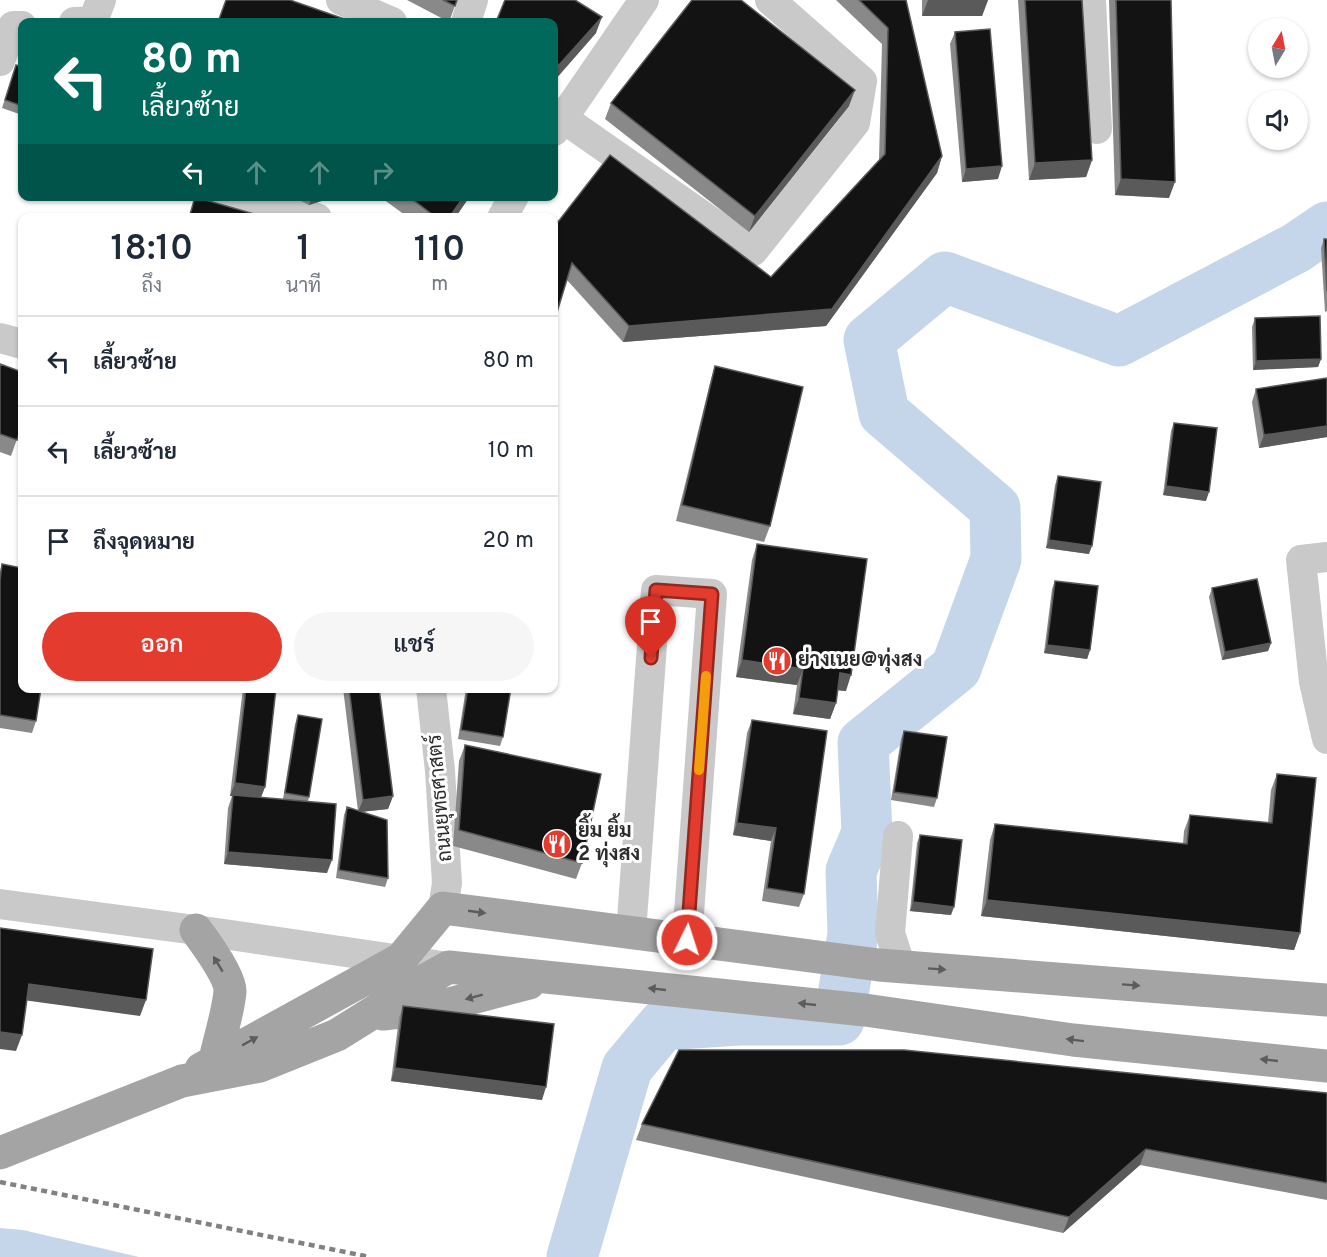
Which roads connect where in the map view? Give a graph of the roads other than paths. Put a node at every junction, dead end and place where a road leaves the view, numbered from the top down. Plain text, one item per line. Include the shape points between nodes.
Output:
1 (100, 0) edge
2 (341, 0) edge
3 (473, 0) edge
4 (644, 0) edge
5 (770, 0) edge
6 (1091, 0) edge
7 (94, 18) edge
8 (383, 18) edge
9 (467, 18) edge
10 (18, 26) edge
11 (0, 61) edge
12 (558, 117) edge
13 (558, 121) edge
14 (1096, 129) dead end
15 (243, 201) edge
16 (295, 213) edge
17 (0, 338) edge
18 (18, 343) edge
19 (1327, 557) edge
20 (431, 693) edge
21 (1327, 739) edge
22 (898, 836) dead end
23 (0, 904) edge
24 (443, 908) junction
25 (195, 930) junction
26 (631, 933) junction
27 (687, 940) junction
28 (401, 959) junction
29 (890, 966) junction
30 (449, 967) junction
31 (552, 978) junction
32 (1327, 1000) edge
33 (369, 1016) junction
34 (215, 1060) junction
35 (1327, 1066) edge
36 (182, 1081) junction
37 (0, 1153) edge

1 - 7 street
2 - 8 street
3 - 9 street
4 - 12 street
5 - 13 street via 862,81 855,123 753,251
6 - 14 street
10 - 11 street via 14,26
15 - 16 street
17 - 18 street
19 - 21 street via 1301,560 1314,682
20 - 24 street, ถนนยุทธศาสตร์ via 447,883
22 - 29 street
23 - 25 street
24 -> 26 main road
24 - 28 main road
25 - 28 street
34 -> 25 main road via 230,989 224,973
26 - 27 main road
26 - 27 street via 656,590 712,594
27 - 29 main road
28 - 30 street
34 -> 28 main road
29 -> 32 main road
30 - 31 main road
30 - 33 main road
31 -> 33 main road via 434,1008
35 -> 31 main road via 1073,1040 865,1010
33 - 36 main road via 337,1035 260,1066
34 - 36 main road
36 - 37 main road

